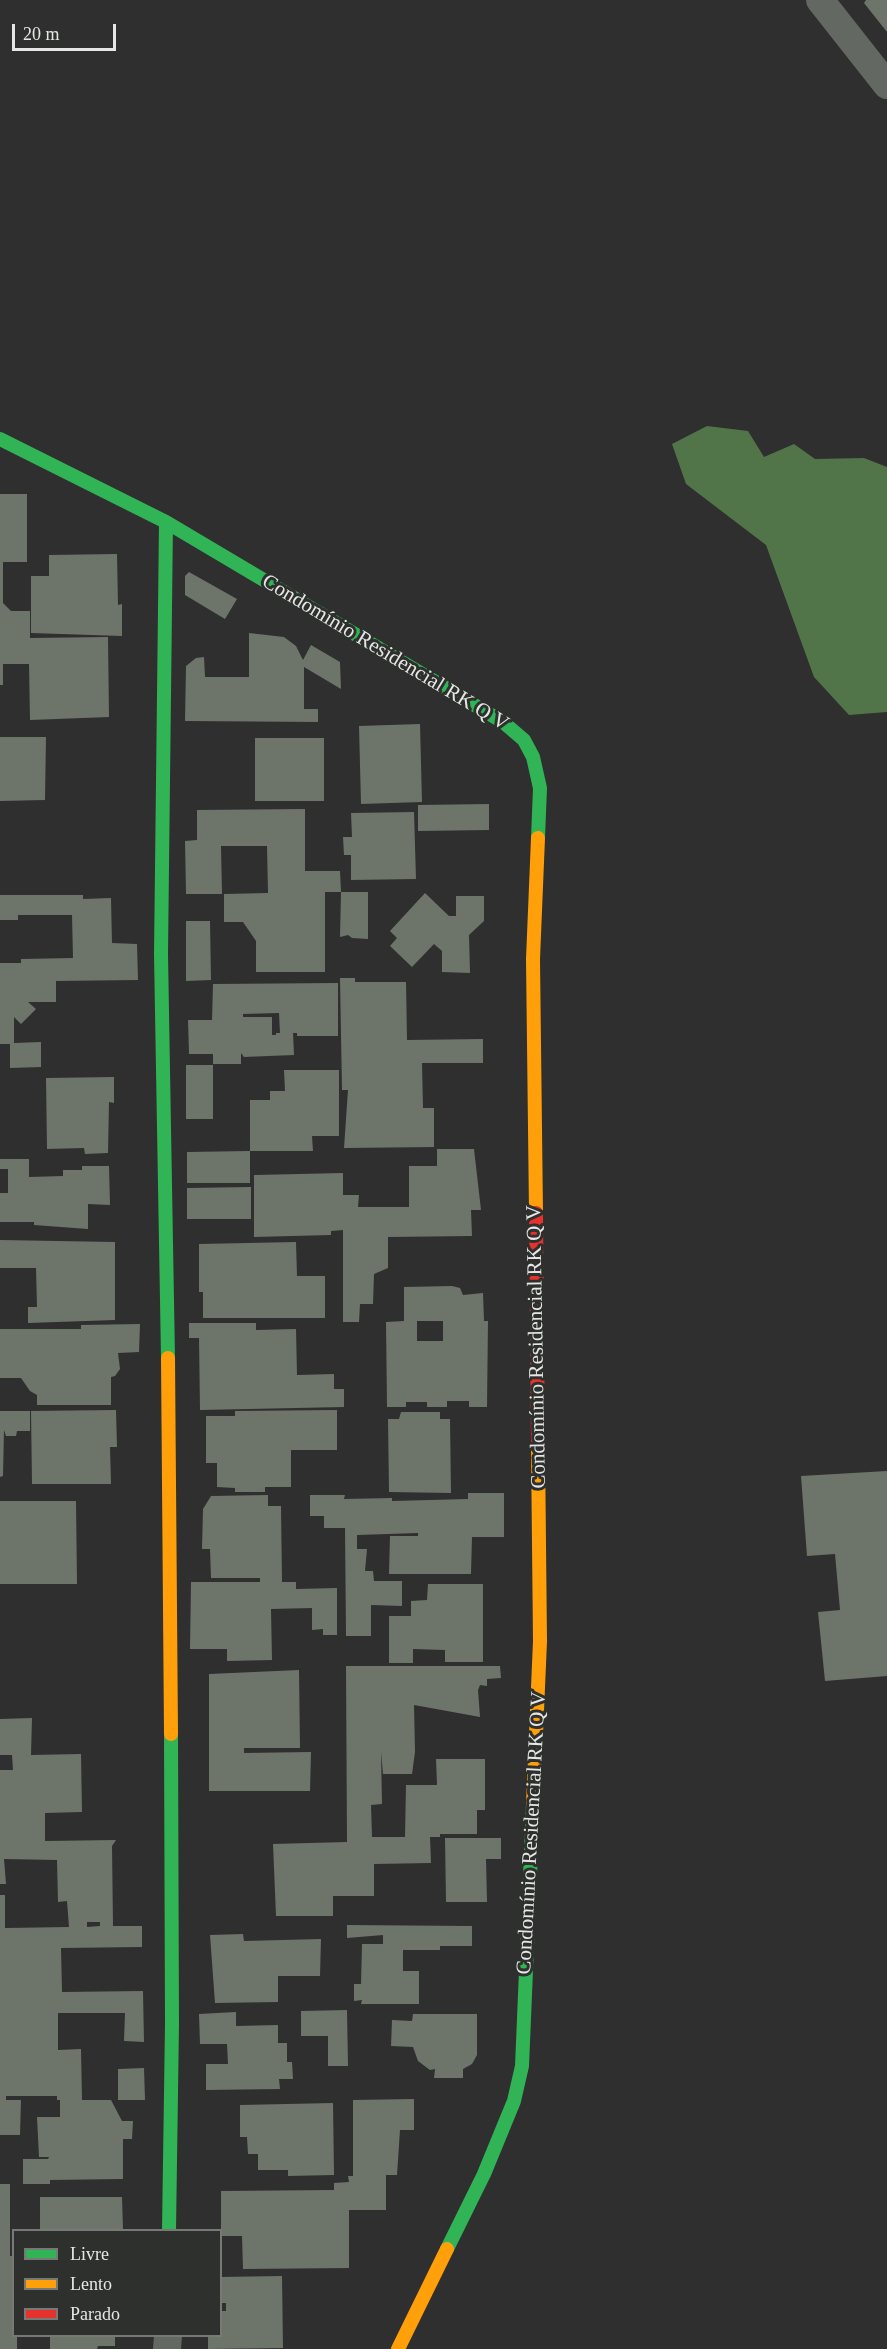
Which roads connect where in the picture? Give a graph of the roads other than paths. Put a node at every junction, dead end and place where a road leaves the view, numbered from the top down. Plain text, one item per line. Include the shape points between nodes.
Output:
1 (820, 0) edge
2 (887, 85) edge
3 (0, 439) edge
4 (166, 522) junction
5 (169, 2229) edge
6 (398, 2349) edge

1 - 2 street
3 - 4 street, Condomínio Residencial RK Q V
4 - 5 street via 161,954 170,1485
4 - 6 street, Condomínio Residencial RK Q V via 503,722 524,740 533,757 540,788 534,970 540,1641 522,2066 514,2101 484,2174

